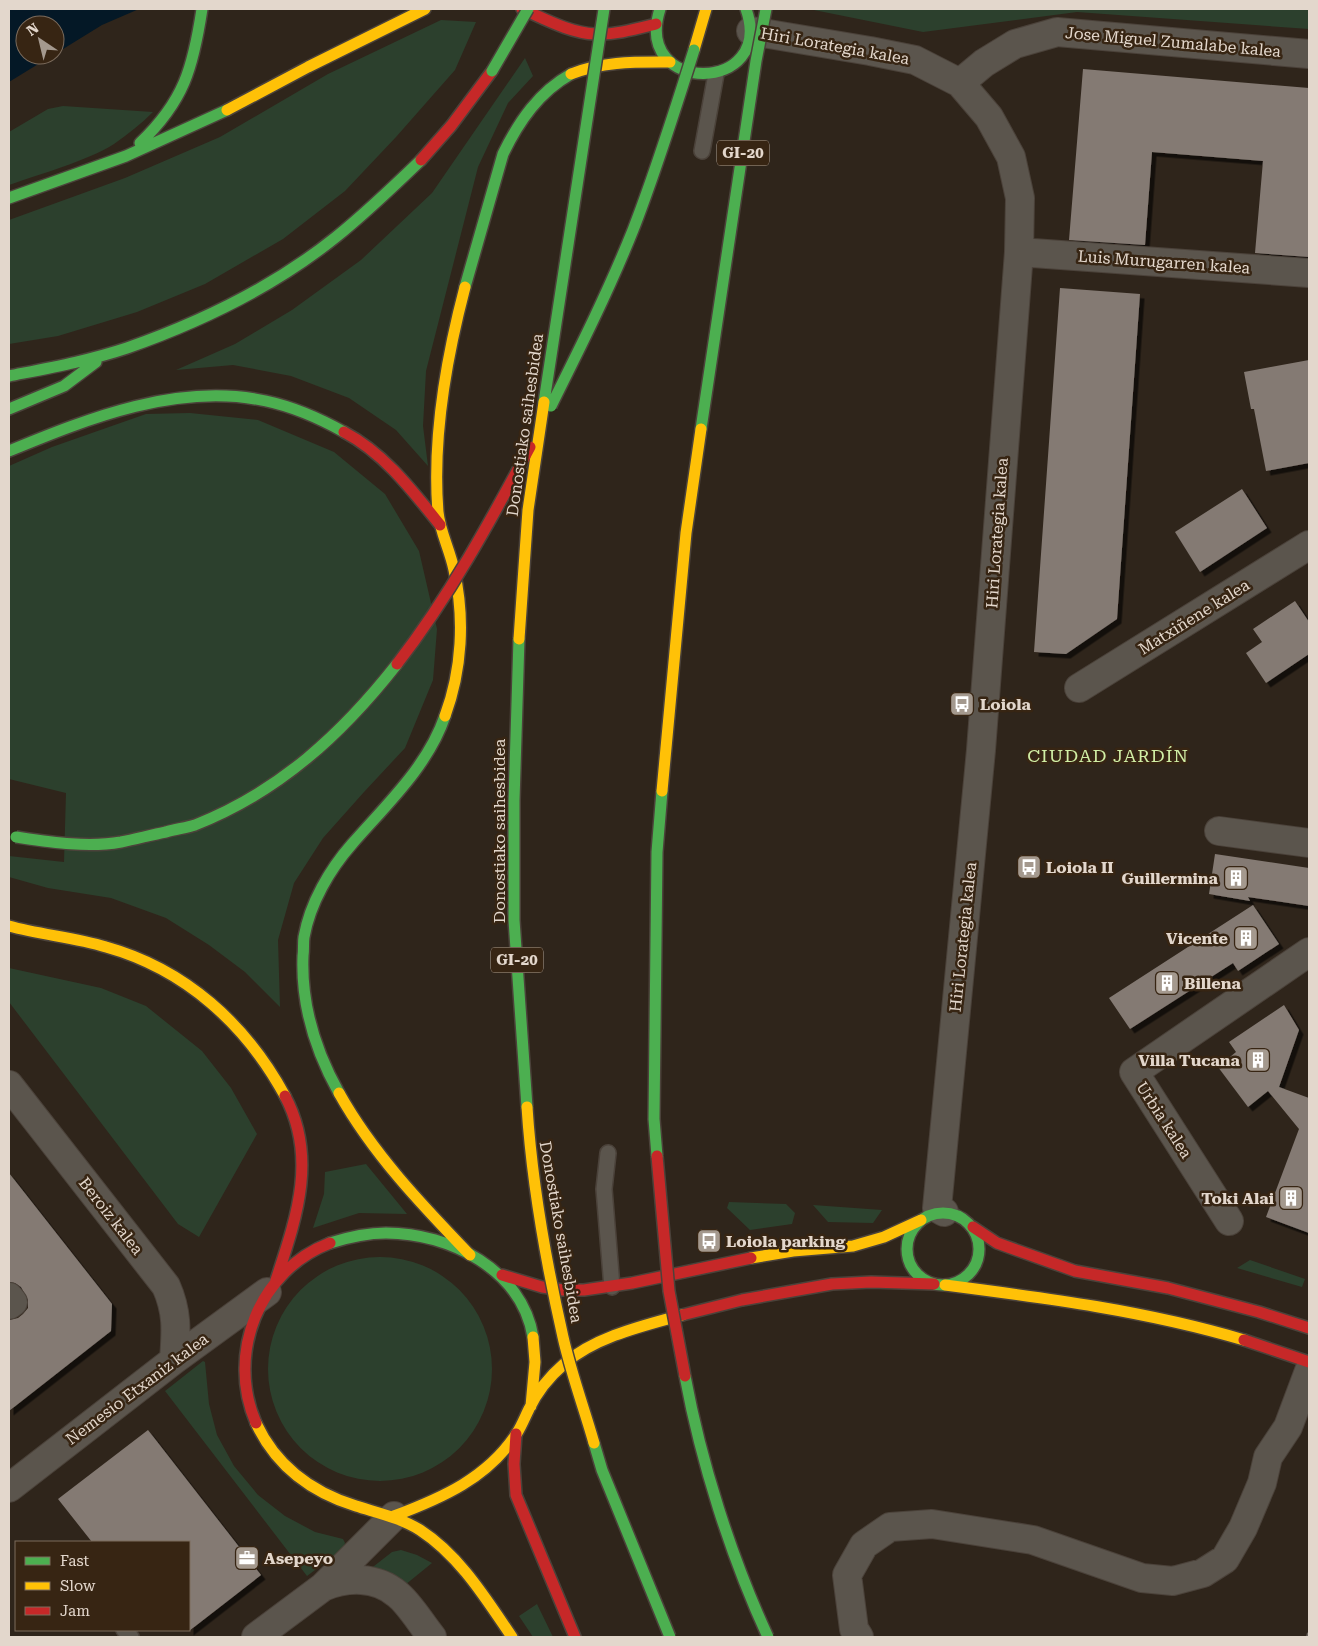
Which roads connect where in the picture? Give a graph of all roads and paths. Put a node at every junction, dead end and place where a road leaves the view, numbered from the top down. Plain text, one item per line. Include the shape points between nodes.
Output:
1 (202, 9) edge
2 (425, 9) edge
3 (522, 9) edge
4 (528, 9) edge
5 (604, 9) edge
6 (660, 9) edge
7 (706, 9) edge
8 (766, 9) edge
9 (748, 20) edge
10 (656, 24) junction
11 (1309, 54) edge
12 (670, 62) junction
13 (716, 74) junction
14 (960, 83) junction
15 (702, 151) dead end
16 (126, 156) junction
17 (9, 198) edge
18 (1019, 252) junction
19 (1309, 273) edge
20 (105, 355) junction
21 (9, 376) edge
22 (9, 409) edge
23 (9, 451) edge
24 (440, 525) junction
25 (1309, 545) edge
26 (1079, 688) dead end
27 (1218, 831) dead end
28 (11, 835) edge
29 (1309, 843) edge
30 (9, 926) edge
31 (1309, 952) edge
32 (9, 1085) edge
33 (608, 1153) dead end
34 (933, 1216) junction
35 (1229, 1221) dead end
36 (973, 1227) junction
37 (470, 1255) junction
38 (502, 1276) junction
39 (940, 1285) junction
40 (272, 1286) junction
41 (612, 1287) junction
42 (9, 1296) edge
43 (9, 1305) edge
44 (1309, 1328) edge
45 (174, 1360) junction
46 (1309, 1362) edge
47 (1309, 1371) edge
48 (530, 1406) junction
49 (516, 1433) junction
50 (9, 1488) edge
51 (395, 1526) junction
52 (323, 1586) junction
53 (256, 1637) edge
54 (432, 1637) edge
55 (512, 1637) edge
56 (575, 1637) edge
57 (670, 1637) edge
58 (768, 1637) edge
59 (859, 1637) edge

1 - 16 main road via 196,50 186,84 156,130
2 - 16 main road via 235,106
3 - 10 main road via 562,26 594,34
4 - 20 main road, bridge via 492,71 460,115 386,196 351,226 254,292 206,317
5 - 57 main road, Donostiako saihesbidea / GI-20, bridge via 528,510 518,647 514,920 528,1137 563,1338 602,1470
6 - 10 main road
7 - 28 main road, bridge via 633,230 581,348 494,516 438,608 390,674 344,726 312,756 255,796 223,813 165,834 122,842 51,843
8 - 58 main road, GI-20, bridge via 685,543 656,852 654,1119 670,1291 690,1404 714,1493 752,1602
9 - 13 main road via 748,45 729,68
9 - 14 street, Hiri Lorategia kalea via 915,60
10 - 12 main road via 656,38
11 - 14 street, Jose Miguel Zumalabe kalea via 1057,32 1015,44 984,62
12 - 13 main road via 688,73
12 - 24 main road via 604,64 581,70 541,95 512,132 465,286 446,366 437,472
13 - 15 lane
14 - 18 street, Hiri Lorategia kalea via 989,117 1011,157 1020,198
16 - 17 main road
18 - 19 street, Luis Murugarren kalea
18 - 34 street, Hiri Lorategia kalea via 981,750 937,1208
20 - 21 main road
20 - 22 main road via 64,386
23 - 24 main road via 100,417 180,398 239,396 269,401 324,420 372,450 393,469
24 - 37 main road via 452,559 461,638 457,677 447,716 406,784 342,856 316,898 304,939 303,985 312,1032 347,1107 390,1167
25 - 26 street, Matxiñene kalea
27 - 29 street
30 - 40 main road via 113,949 143,959 198,991 245,1034 265,1060 295,1118 303,1159 300,1202
31 - 35 street, Urbia kalea via 1134,1072
32 - 45 street, Beroiz kalea via 166,1286 176,1321
33 - 41 lane via 604,1189
34 - 36 main road via 955,1214
34 - 39 main road via 913,1229 907,1252 916,1273 924,1280
34 - 41 main road via 863,1244 720,1264
36 - 39 main road via 980,1248 973,1269 961,1280
36 - 44 main road via 997,1243 1075,1270 1168,1288
37 - 38 main road
37 - 40 main road via 440,1241 397,1233 372,1234 342,1239 314,1250 295,1262
38 - 41 main road via 554,1290
38 - 48 main road via 516,1291 529,1316 535,1348
39 - 46 main road via 1108,1308 1202,1328
39 - 48 main road via 881,1281 832,1284 710,1307 655,1322 609,1338 578,1354 551,1377
40 - 45 street, Nemesio Etxaniz kalea
40 - 51 main road via 254,1315 245,1366 245,1389 254,1420 267,1446 286,1469 307,1484
42 - 43 street via 13,1302
45 - 50 street, Nemesio Etxaniz kalea
47 - 59 street via 1288,1427 1268,1457 1262,1483 1243,1528 1224,1559 1203,1573 1173,1581 1142,1578 1033,1540 932,1524 890,1528 864,1545 847,1576 854,1629
48 - 49 main road
49 - 51 main road via 498,1458 475,1479
49 - 56 main road via 513,1461 516,1495
51 - 52 street
51 - 55 main road via 444,1549 465,1570
52 - 53 street
52 - 54 street via 362,1579 387,1587 398,1594

